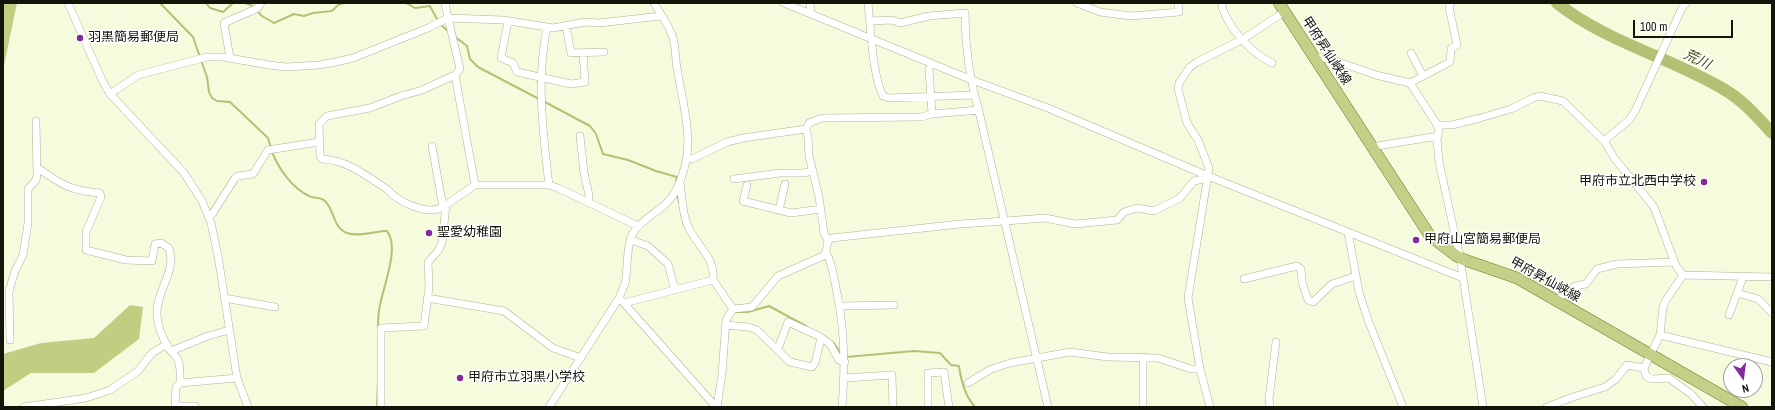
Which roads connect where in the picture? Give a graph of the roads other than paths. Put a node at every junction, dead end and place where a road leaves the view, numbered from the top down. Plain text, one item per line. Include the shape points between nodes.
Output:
1 (68, 3) edge
2 (445, 3) edge
3 (654, 3) edge
4 (784, 3) edge
5 (800, 3) edge
6 (810, 3) edge
7 (868, 3) edge
8 (1077, 3) edge
9 (1178, 3) edge
10 (1221, 3) edge
11 (1451, 3) edge
12 (1686, 3) edge
13 (260, 5) edge
14 (1281, 7) edge
15 (803, 10) junction
16 (811, 14) junction
17 (662, 16) junction
18 (448, 18) junction
19 (508, 21) junction
20 (870, 21) junction
21 (566, 26) junction
22 (547, 27) junction
23 (872, 39) junction
24 (1243, 39) junction
25 (604, 52) dead end
26 (583, 53) junction
27 (1411, 53) dead end
28 (1312, 56) junction
29 (230, 58) junction
30 (1272, 63) dead end
31 (928, 69) dead end
32 (455, 75) junction
33 (1423, 76) junction
34 (541, 78) junction
35 (972, 80) junction
36 (1410, 83) junction
37 (110, 94) junction
38 (974, 95) junction
39 (930, 96) junction
40 (979, 110) junction
41 (932, 114) junction
42 (36, 121) dead end
43 (1437, 124) junction
44 (806, 129) junction
45 (580, 136) dead end
46 (1438, 136) junction
47 (1604, 140) junction
48 (320, 142) junction
49 (432, 146) dead end
50 (1371, 147) junction
51 (687, 159) junction
52 (38, 168) junction
53 (813, 171) junction
54 (1207, 177) junction
55 (734, 179) dead end
56 (680, 181) junction
57 (785, 184) dead end
58 (549, 185) junction
59 (475, 186) junction
60 (747, 186) dead end
61 (589, 202) junction
62 (445, 206) junction
63 (821, 209) junction
64 (779, 210) junction
65 (209, 217) junction
66 (1005, 221) junction
67 (638, 226) junction
68 (1348, 232) junction
69 (631, 240) junction
70 (828, 242) junction
71 (826, 252) junction
72 (1460, 258) junction
73 (1674, 262) junction
74 (1683, 275) junction
75 (1356, 276) junction
76 (1743, 277) junction
77 (1772, 277) edge
78 (1463, 278) junction
79 (1244, 279) dead end
80 (713, 280) junction
81 (675, 290) junction
82 (1737, 293) junction
83 (224, 298) junction
84 (427, 298) junction
85 (622, 300) junction
86 (1555, 301) junction
87 (894, 305) dead end
88 (840, 306) junction
89 (275, 307) dead end
90 (733, 309) junction
91 (1772, 313) edge
92 (1729, 315) dead end
93 (726, 325) junction
94 (229, 330) junction
95 (1660, 335) junction
96 (821, 338) junction
97 (10, 340) dead end
98 (1276, 342) dead end
99 (167, 344) junction
100 (778, 349) junction
101 (171, 352) junction
102 (1650, 355) junction
103 (1143, 357) junction
104 (581, 358) junction
105 (1037, 359) junction
106 (845, 362) junction
107 (1772, 362) edge
108 (1644, 368) junction
109 (1200, 369) junction
110 (236, 378) junction
111 (844, 378) junction
112 (180, 383) junction
113 (968, 383) dead end
114 (196, 406) dead end
115 (24, 407) edge
116 (248, 407) edge
117 (381, 407) edge
118 (549, 407) edge
119 (717, 407) edge
120 (842, 407) edge
121 (893, 407) edge
122 (928, 407) edge
123 (949, 407) edge
124 (1048, 407) edge
125 (1143, 407) edge
126 (1210, 407) edge
127 (1270, 407) edge
128 (1403, 407) edge
129 (1483, 407) edge
130 (1547, 407) edge
131 (1703, 407) edge
132 (1742, 407) edge

1 - 37 street
2 - 18 street
3 - 17 street
4 - 15 street
5 - 15 street
6 - 16 street
7 - 20 street
8 - 9 street via 1100,12 1131,16 1179,12
10 - 24 street via 1225,18
11 - 33 street via 1449,7 1457,45 1451,49 1450,62
12 - 47 street via 1635,111 1629,120
13 - 29 street via 224,23
14 - 24 street
14 - 28 main road, 甲府昇仙峡線
15 - 16 street
16 - 23 street
17 - 21 street via 599,23 584,22
17 - 51 street via 674,42 688,136
18 - 19 street
18 - 29 street via 414,34 336,62 286,67
18 - 32 street via 460,69
19 - 22 street
19 - 34 street via 501,58 513,63 517,72
20 - 23 street
20 - 35 street via 892,20 900,23 929,16 964,13 966,51
21 - 22 street
21 - 26 street via 571,53
22 - 34 street
23 - 35 street
23 - 39 street via 883,96
24 - 30 street via 1259,57
24 - 54 street via 1197,62 1190,67 1179,83 1178,89 1187,123 1208,162
25 - 26 street
26 - 34 street via 585,82 571,84
27 - 33 street
28 - 36 street
28 - 50 main road, 甲府昇仙峡線
29 - 37 street via 201,59 138,75
31 - 39 street
32 - 48 street via 422,90 370,108 327,116 319,124
32 - 59 street
33 - 36 street
34 - 58 street via 541,107
35 - 38 street
35 - 54 street via 1048,108
36 - 43 street
37 - 65 street via 184,173 196,189
38 - 39 street
38 - 40 street
39 - 41 street
40 - 41 street
40 - 66 street
41 - 44 street via 921,117 822,118 809,123
42 - 52 street
43 - 46 street
43 - 47 street via 1452,125 1475,119 1511,109 1540,96 1563,101
44 - 51 street via 727,142
44 - 53 street
45 - 61 street
46 - 50 street
46 - 72 street via 1440,162
47 - 73 street via 1615,159 1654,207
48 - 62 street via 322,159 344,162 387,189 392,195 428,211
48 - 65 street via 272,149 253,174 235,178
49 - 62 street
50 - 72 main road, 甲府昇仙峡線 via 1430,236
51 - 56 street
52 - 97 street via 36,180 28,189 28,223 23,255 9,291
52 - 99 street via 70,188 100,193 101,197 86,232 86,250 126,260 152,261 155,244 166,245 169,248 170,268 156,315
53 - 55 street
53 - 63 street
54 - 66 street via 1194,181 1180,198 1154,211 1137,208 1124,212 1117,220 1075,224 1045,218
54 - 68 street
54 - 109 street via 1188,298
56 - 67 street via 666,205
56 - 80 street via 686,221 712,262
57 - 64 street
58 - 59 street
58 - 61 street
59 - 62 street
60 - 64 street via 742,201
61 - 67 street
62 - 84 street via 442,243 438,252 428,262
63 - 64 street via 791,213
63 - 70 street via 824,233
65 - 83 street
66 - 70 street via 839,237
66 - 105 street
67 - 69 street
68 - 75 street
68 - 78 street
69 - 81 street via 648,246 668,264
69 - 85 street
70 - 71 street
71 - 88 street via 831,261
71 - 90 street via 823,256 778,276 752,307
72 - 78 street
72 - 86 main road, 甲府昇仙峡線 via 1517,278
73 - 74 street
73 - 86 street via 1617,264 1597,269 1586,284 1575,286
74 - 76 street
74 - 95 street via 1663,307
75 - 79 street via 1332,284 1313,302 1308,300 1301,269 1297,266
75 - 128 street via 1368,320
76 - 77 street
76 - 82 street
78 - 129 street
80 - 81 street
80 - 90 street
81 - 85 street
82 - 91 street via 1758,299
82 - 92 street
83 - 89 street
83 - 94 street
84 - 104 street via 504,310 553,348
84 - 117 street via 424,326 382,328
85 - 104 street
85 - 119 street
86 - 102 main road, 甲府昇仙峡線
87 - 88 street
88 - 106 street
90 - 93 street via 728,314
93 - 100 street via 757,330
93 - 119 street
94 - 101 street
94 - 110 street
95 - 102 street
95 - 107 street
96 - 100 street via 788,322
96 - 100 street via 812,367 790,362
96 - 106 street via 830,344 839,360
98 - 127 street
99 - 101 street
99 - 115 street via 152,353 138,371 110,390 86,398
101 - 112 street via 179,363
102 - 108 street
102 - 132 main road, 甲府昇仙峡線
103 - 105 street via 1108,357 1070,352
103 - 109 street via 1158,358
103 - 125 street
104 - 118 street
105 - 113 street via 991,369
105 - 124 street
106 - 111 street
108 - 130 street via 1627,365 1616,379 1605,387
108 - 131 street via 1646,376 1652,379 1669,378 1691,394
109 - 126 street
110 - 112 street
110 - 116 street
111 - 120 street
111 - 121 street via 892,375
112 - 114 street via 176,387 175,404
122 - 123 street via 928,373 944,372

